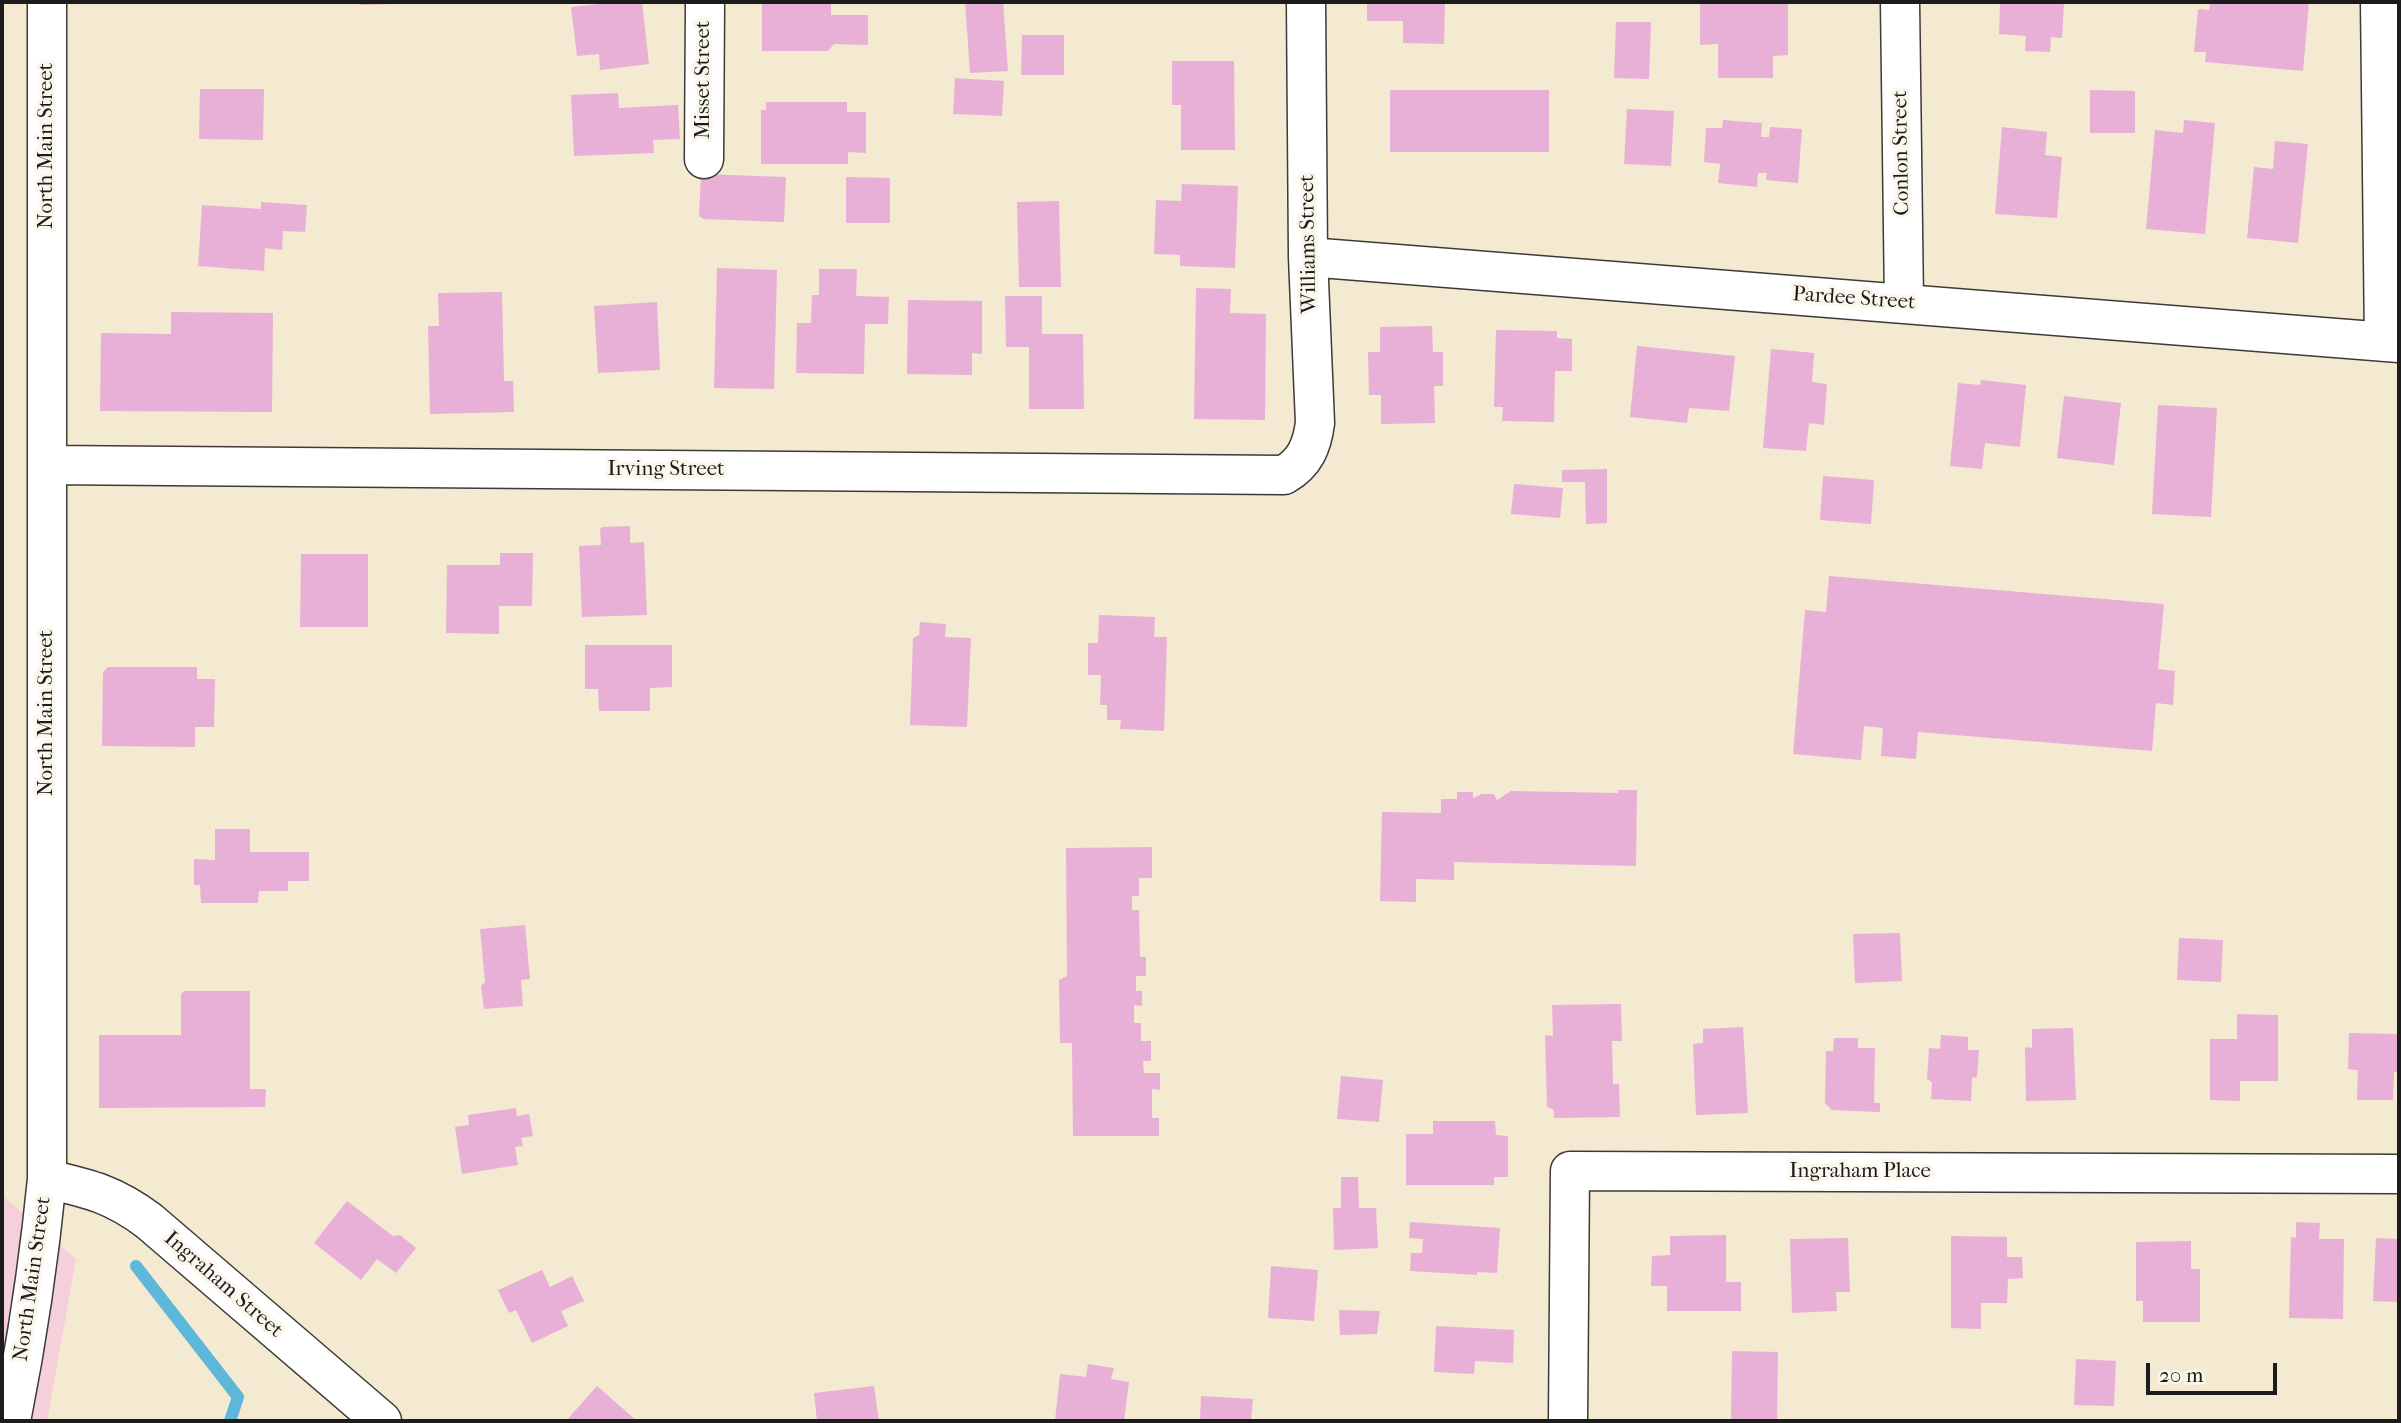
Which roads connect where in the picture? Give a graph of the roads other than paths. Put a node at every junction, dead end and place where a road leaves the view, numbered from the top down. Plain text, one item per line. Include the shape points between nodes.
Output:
1 (47, 2) edge
2 (705, 2) edge
3 (1306, 2) edge
4 (1900, 2) edge
5 (2380, 2) edge
6 (704, 159) dead end
7 (1308, 257) junction
8 (1904, 303) junction
9 (2392, 343) edge
10 (47, 465) junction
11 (1284, 475) joint
12 (2399, 1174) edge
13 (47, 1179) junction
14 (11, 1421) edge
15 (382, 1421) edge
16 (1568, 1421) edge

1 - 10 street, North Main Street
2 - 6 street, Misset Street
3 - 7 street, Williams Street
4 - 8 street, Conlon Street
5 - 9 street
7 - 8 street, Pardee Street
7 - 11 street, Williams Street via 1313,442 1297,467
8 - 9 street, Pardee Street
10 - 11 street, Irving Street
10 - 13 street, North Main Street
12 - 16 street, Ingraham Place via 1570,1171
13 - 14 street, North Main Street
13 - 15 street, Ingraham Street via 91,1189 126,1204

